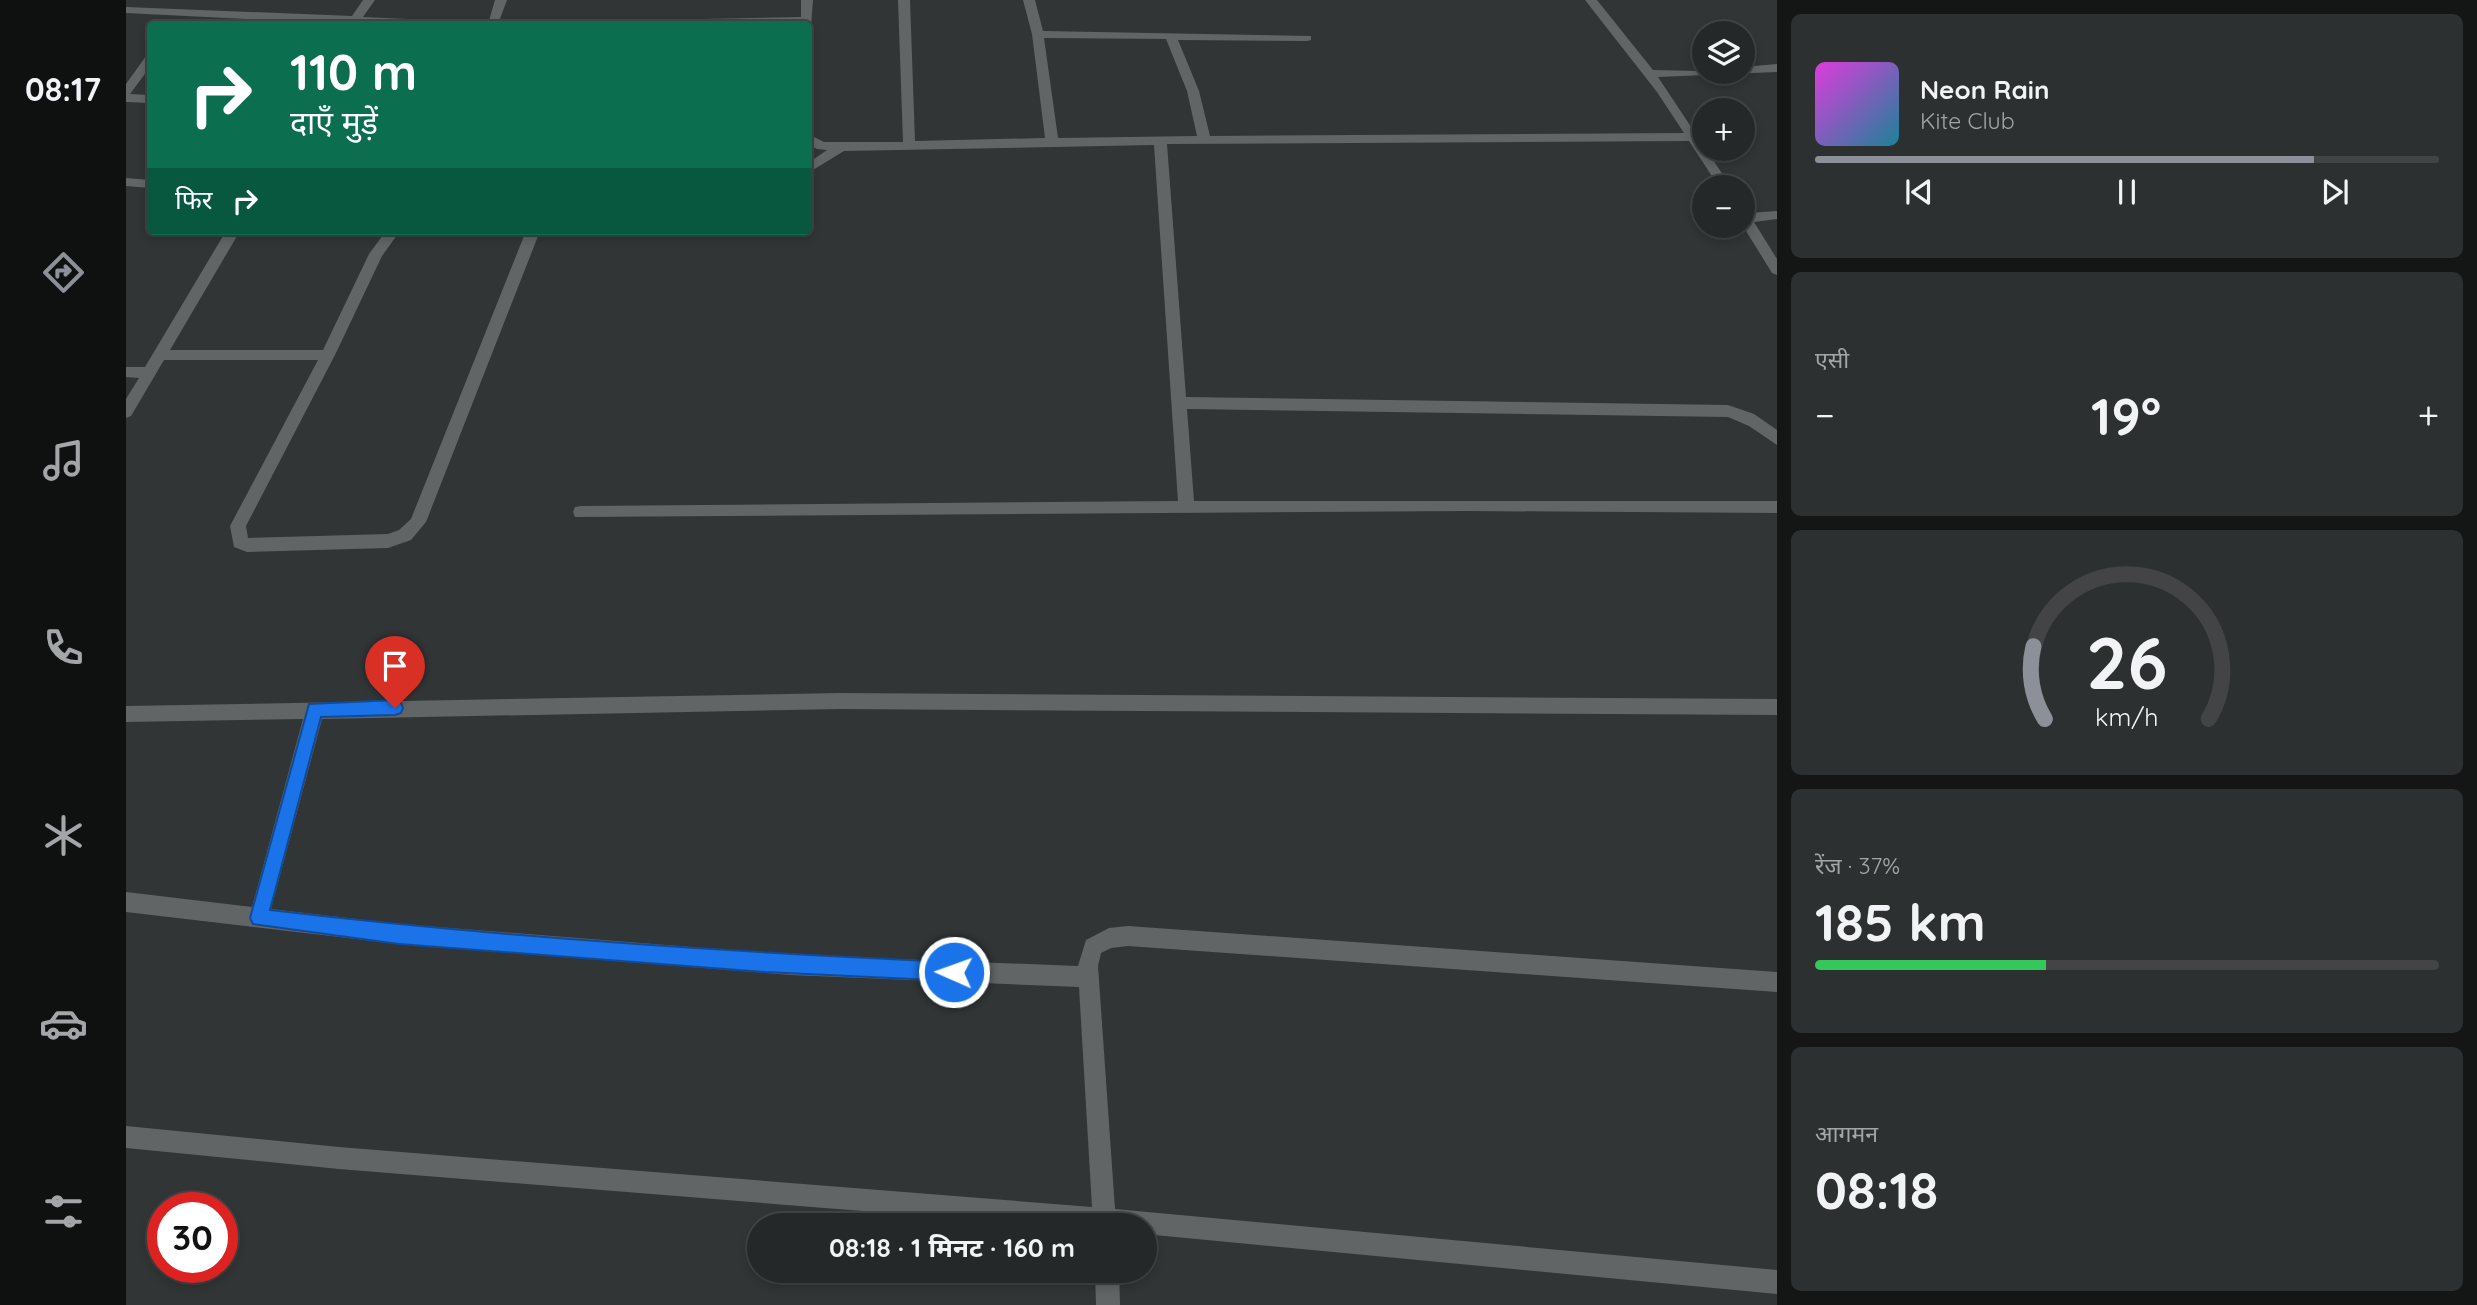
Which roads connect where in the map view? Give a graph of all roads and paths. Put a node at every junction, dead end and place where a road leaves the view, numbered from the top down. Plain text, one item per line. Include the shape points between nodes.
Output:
1 (193, 0) edge
2 (369, 0) edge
3 (501, 0) edge
4 (807, 0) edge
5 (904, 0) edge
6 (1029, 0) edge
7 (1591, 0) edge
8 (126, 10) edge
9 (184, 12) junction
10 (177, 21) edge
11 (337, 21) edge
12 (355, 21) edge
13 (494, 21) edge
14 (807, 21) edge
15 (1038, 34) junction
16 (1171, 37) junction
17 (1307, 38) dead end
18 (147, 64) edge
19 (1777, 68) edge
20 (1755, 70) edge
21 (1692, 73) edge
22 (1650, 74) junction
23 (126, 95) edge
24 (147, 98) edge
25 (1692, 136) edge
26 (1692, 137) edge
27 (812, 140) edge
28 (1052, 142) junction
29 (1160, 142) junction
30 (1205, 142) junction
31 (909, 144) junction
32 (841, 147) junction
33 (812, 166) edge
34 (126, 182) edge
35 (147, 184) edge
36 (1777, 215) edge
37 (1755, 216) edge
38 (1755, 234) edge
39 (231, 235) edge
40 (390, 235) edge
41 (531, 235) edge
42 (1777, 270) edge
43 (159, 355) junction
44 (328, 355) junction
45 (126, 372) edge
46 (149, 373) junction
47 (1180, 403) junction
48 (126, 412) edge
49 (1777, 439) edge
50 (1777, 507) edge
51 (1187, 508) junction
52 (581, 512) dead end
53 (1777, 707) edge
54 (315, 709) junction
55 (126, 714) edge
56 (126, 902) edge
57 (259, 918) junction
58 (1089, 976) junction
59 (1777, 982) edge
60 (126, 1137) edge
61 (997, 1213) edge
62 (1104, 1213) edge
63 (1157, 1227) edge
64 (1777, 1282) edge
65 (1107, 1283) edge
66 (1108, 1305) edge

1 - 9 street
2 - 12 street
3 - 13 street
4 - 14 street
5 - 31 street
6 - 15 street
7 - 22 street
8 - 9 street
9 - 10 street
9 - 11 street
15 - 16 street
15 - 28 street
16 - 17 street
16 - 30 street via 1193,92
18 - 23 street
19 - 20 street
21 - 22 street
22 - 25 street
23 - 24 street
26 - 30 street
27 - 32 street
28 - 29 street
28 - 31 street
29 - 30 street
29 - 47 street
31 - 32 street
32 - 33 street
34 - 35 street
36 - 37 street
38 - 42 street
39 - 43 street
40 - 44 street via 376,254
41 - 44 street via 418,522 409,533 388,541 240,542 238,526
43 - 44 street
43 - 46 street
45 - 46 street
46 - 48 street
47 - 49 street via 1728,411 1748,416
47 - 51 street
50 - 51 street
51 - 52 street
53 - 54 street via 827,701
54 - 55 street
54 - 57 street
56 - 57 street
57 - 58 street via 399,934 791,965
58 - 59 street via 1093,947 1109,938 1128,936
58 - 62 street
60 - 61 street
63 - 64 street
65 - 66 street

